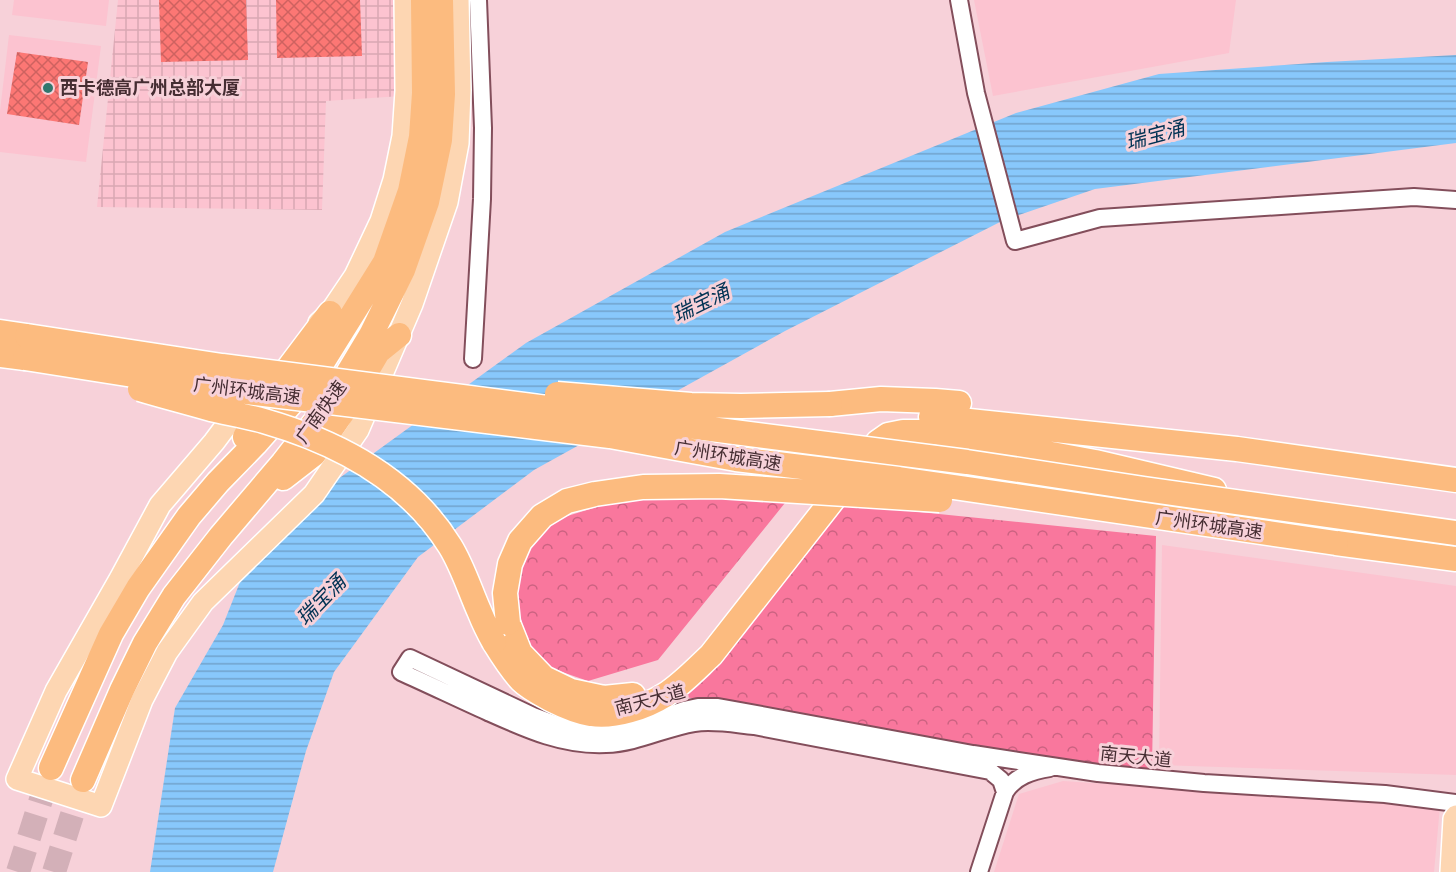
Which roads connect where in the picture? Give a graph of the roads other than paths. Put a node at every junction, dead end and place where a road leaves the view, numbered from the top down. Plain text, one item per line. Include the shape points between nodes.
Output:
1 (405, 0) edge
2 (423, 0) edge
3 (441, 0) edge
4 (458, 0) edge
5 (478, 0) edge
6 (958, 0) edge
7 (430, 139) junction
8 (1456, 200) edge
9 (330, 313) junction
10 (0, 332) edge
11 (399, 335) junction
12 (0, 355) edge
13 (25, 358) junction
14 (473, 359) dead end
15 (222, 366) junction
16 (1237, 449) junction
17 (1456, 480) edge
18 (218, 482) junction
19 (252, 501) junction
20 (1456, 533) edge
21 (1336, 543) junction
22 (1456, 544) edge
23 (1456, 560) edge
24 (1057, 767) junction
25 (51, 768) tunnel mouth
26 (83, 780) tunnel mouth
27 (1005, 792) junction
28 (1456, 804) edge
29 (1456, 816) edge
30 (979, 872) edge
31 (1451, 872) edge

1 - 9 main road via 406,91 403,136 394,180 381,221 355,276
2 - 7 highway, 广南快速 via 424,93
3 - 7 highway, 广南快速 via 443,94
4 - 11 main road via 458,143 447,202
5 - 14 street via 483,128
6 - 8 street via 976,93 1015,241 1100,218 1414,197
7 - 18 highway, 广南快速 via 386,262 322,363 292,402
7 - 19 highway, 广南快速 via 428,202 403,270 344,380
9 - 11 main road via 273,368 160,505 56,692 17,779 101,806 142,700 167,652 203,602 314,494 358,430
9 - 18 highway via 278,382
10 - 15 highway, 广州环城高速, bridge
11 - 19 highway via 378,352 314,454
12 - 13 highway, 广州环城高速
13 - 21 highway, 广州环城高速, bridge via 222,389 610,436 736,459
13 - 22 highway, bridge via 264,421 308,436 369,466 403,490 431,520 450,547 494,642 522,681 564,706 592,715 617,714 641,707 689,677 711,655 878,442 903,432 933,432 1095,462 1404,536
15 - 16 highway, bridge via 691,405 934,401 996,407
15 - 20 highway, 广州环城高速, bridge via 968,462
16 - 17 highway
16 - 21 highway, bridge via 910,415 884,421 866,430 691,655 665,679 637,694 615,697 571,691 544,678 520,653 508,623 505,593 510,564 520,541 542,516 567,501 643,487 719,486 943,500
18 - 25 highway, 广南快速 via 138,588 111,634
19 - 26 highway, 广南快速 via 174,597 145,643
21 - 23 highway, 广州环城高速
24 - 27 street via 1020,777
24 - 27 street, 南天大道 via 718,707 684,710 622,729 565,728 405,665 516,725 563,741 628,742 694,723 754,726 990,771 1001,780
24 - 28 street, 南天大道 via 1203,783 1385,794
27 - 30 street
29 - 31 main road

